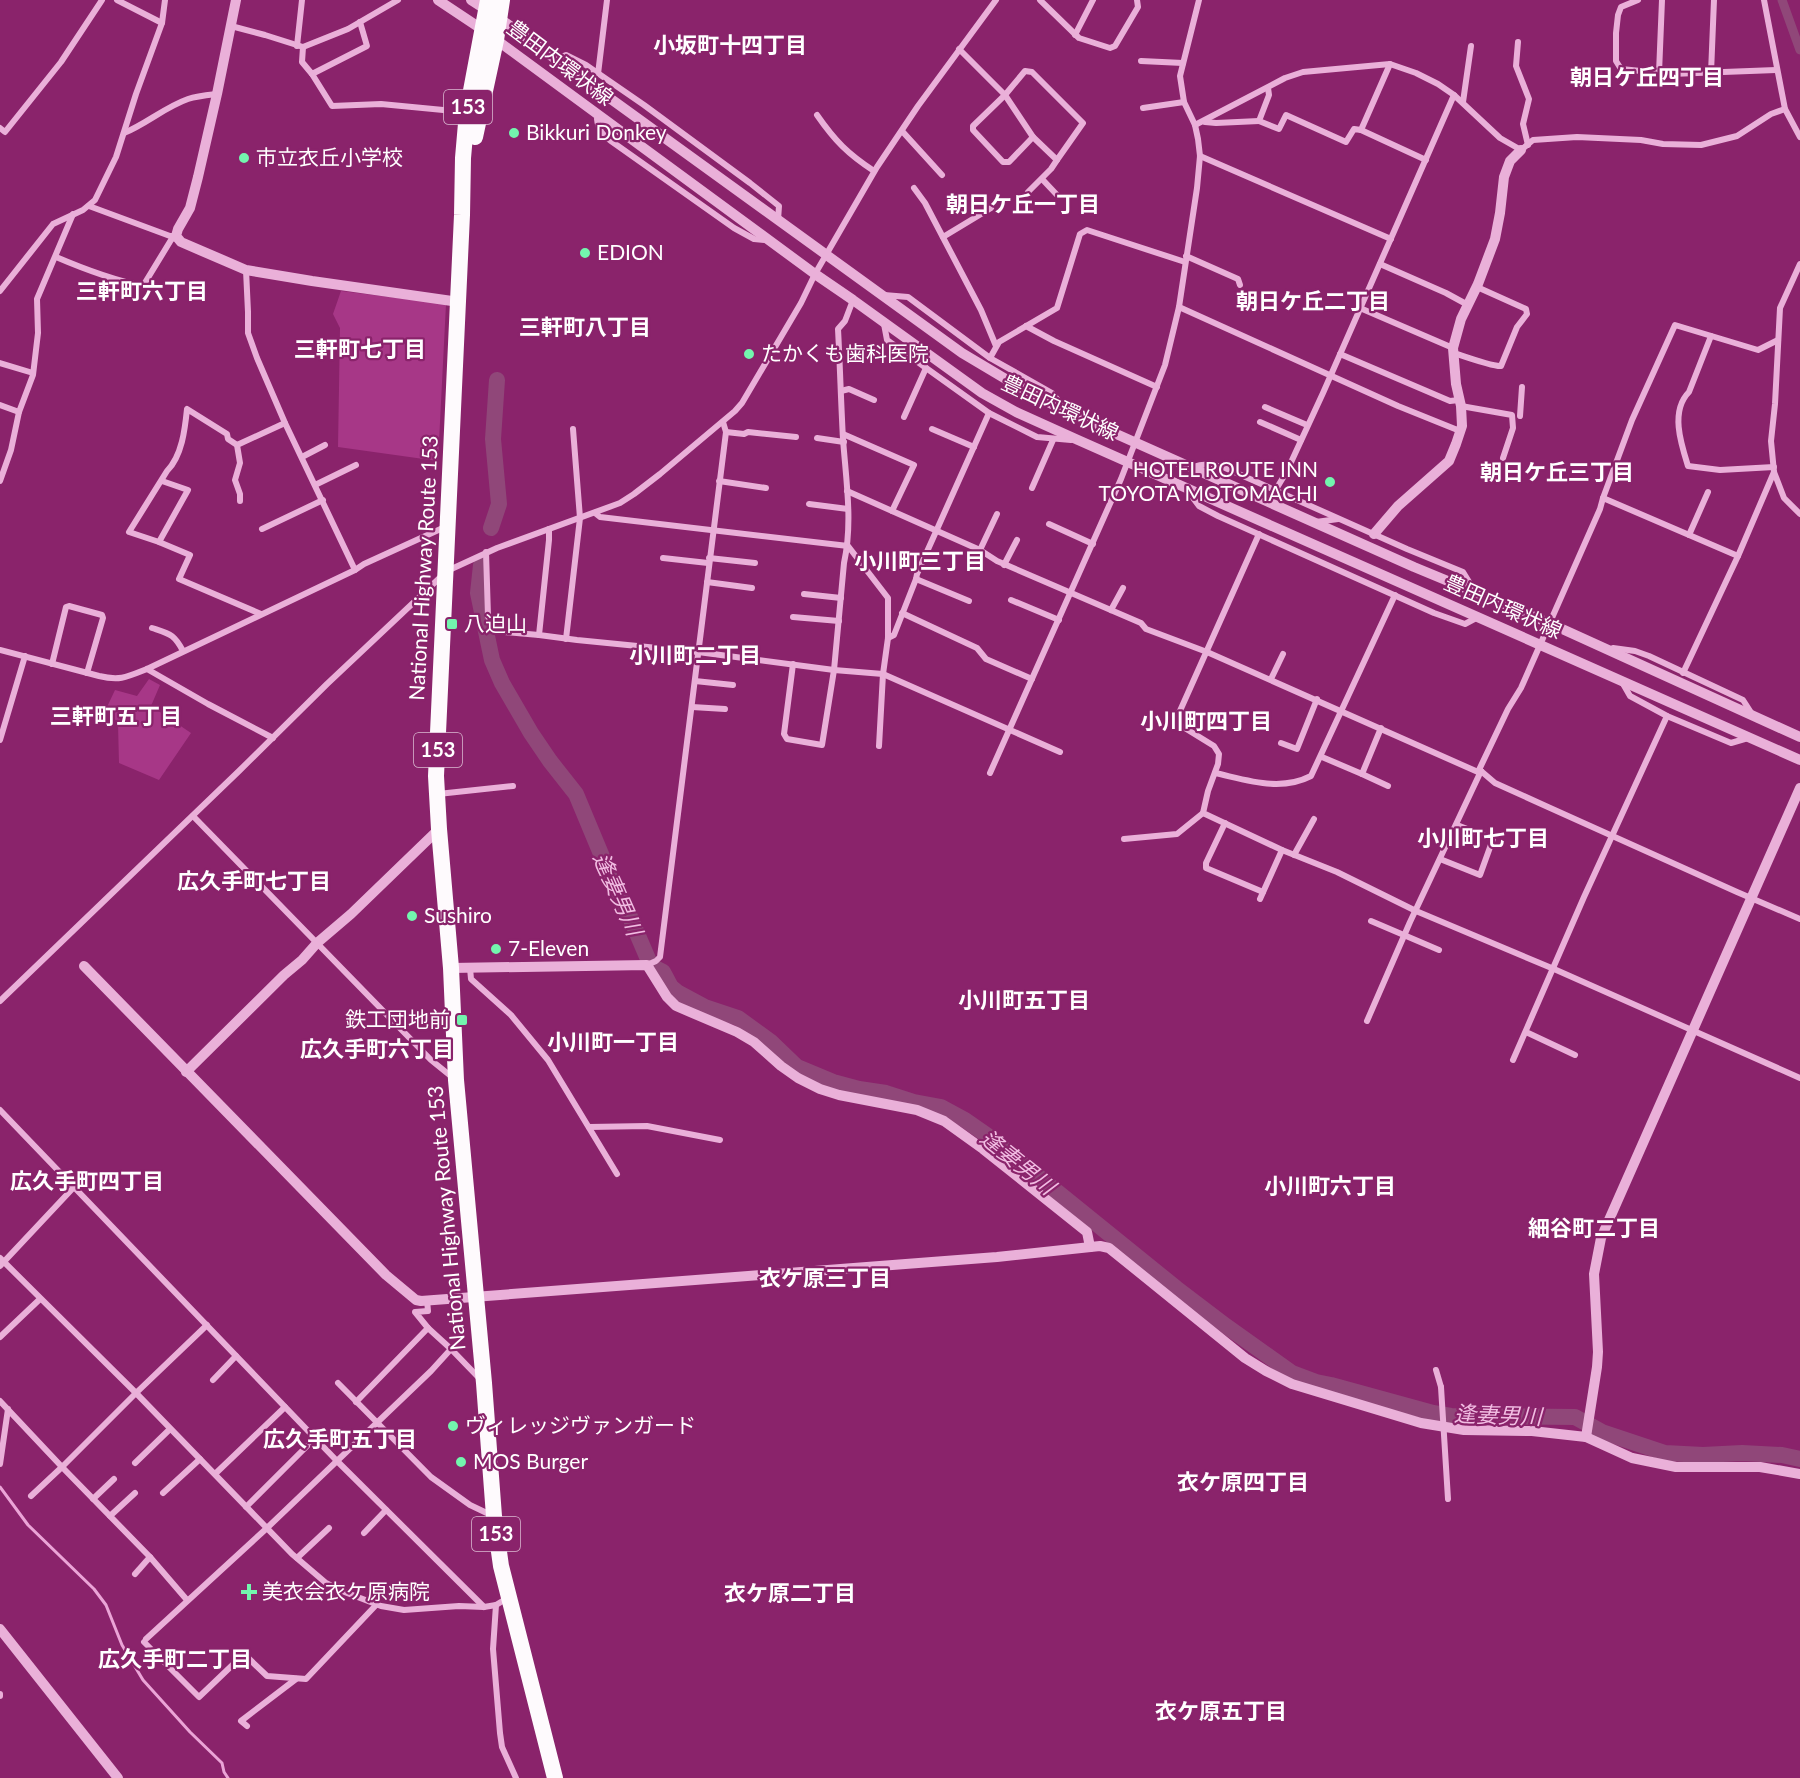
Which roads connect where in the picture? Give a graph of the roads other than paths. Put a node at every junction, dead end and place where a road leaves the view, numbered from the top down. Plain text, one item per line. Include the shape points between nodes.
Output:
1 (102, 0) edge
2 (117, 0) edge
3 (165, 0) edge
4 (236, 0) edge
5 (302, 0) edge
6 (398, 0) edge
7 (438, 0) edge
8 (471, 0) edge
9 (502, 0) edge
10 (607, 0) edge
11 (996, 0) edge
12 (1040, 0) edge
13 (1093, 0) edge
14 (1137, 0) edge
15 (1199, 0) edge
16 (1638, 0) edge
17 (1662, 0) edge
18 (1714, 0) edge
19 (1764, 0) edge
20 (491, 9) edge
21 (360, 22) junction
22 (162, 23) junction
23 (231, 26) junction
24 (489, 35) junction
25 (1075, 35) junction
26 (1518, 42) dead end
27 (1471, 46) dead end
28 (300, 47) junction
29 (959, 49) junction
30 (556, 59) junction
31 (1141, 61) dead end
32 (1183, 63) junction
33 (1390, 64) junction
34 (1776, 70) junction
35 (1659, 73) junction
36 (1711, 73) junction
37 (312, 74) junction
38 (598, 74) junction
39 (1268, 88) junction
40 (217, 94) junction
41 (1005, 95) junction
42 (1455, 95) junction
43 (1184, 102) junction
44 (1463, 102) junction
45 (1143, 108) dead end
46 (1785, 109) junction
47 (467, 112) junction
48 (818, 114) dead end
49 (599, 116) junction
50 (1259, 121) junction
51 (1203, 122) junction
52 (1195, 125) junction
53 (0, 128) edge
54 (902, 130) junction
55 (1361, 130) junction
56 (124, 133) junction
57 (1033, 137) junction
58 (1800, 137) edge
59 (1524, 147) junction
60 (1200, 156) junction
61 (1057, 160) junction
62 (1426, 160) junction
63 (874, 171) junction
64 (942, 175) dead end
65 (1042, 179) junction
66 (914, 188) dead end
67 (1028, 192) dead end
68 (1058, 196) dead end
69 (89, 206) junction
70 (991, 208) dead end
71 (74, 214) junction
72 (462, 215) junction
73 (778, 220) junction
74 (176, 236) junction
75 (943, 237) junction
76 (1391, 239) junction
77 (771, 240) junction
78 (828, 255) junction
79 (56, 257) junction
80 (1185, 259) junction
81 (1380, 264) junction
82 (1800, 264) edge
83 (246, 270) junction
84 (815, 274) junction
85 (1240, 285) dead end
86 (1477, 287) junction
87 (0, 291) edge
88 (883, 295) junction
89 (853, 300) junction
90 (459, 302) junction
91 (1468, 305) junction
92 (1179, 307) junction
93 (1360, 308) junction
94 (884, 322) junction
95 (1026, 326) junction
96 (1711, 336) junction
97 (1778, 340) junction
98 (996, 346) junction
99 (1453, 351) junction
100 (1340, 354) junction
101 (990, 358) junction
102 (0, 363) edge
103 (926, 368) junction
104 (33, 374) junction
105 (1330, 376) junction
106 (1157, 387) junction
107 (1522, 387) dead end
108 (841, 391) junction
109 (874, 400) dead end
110 (1460, 403) junction
111 (0, 405) edge
112 (1265, 407) dead end
113 (19, 412) junction
114 (1067, 412) junction
115 (989, 413) junction
116 (1519, 416) junction
117 (904, 417) dead end
118 (723, 422) junction
119 (1260, 422) dead end
120 (285, 423) junction
121 (1307, 425) junction
122 (573, 429) dead end
123 (932, 429) dead end
124 (1460, 431) junction
125 (726, 432) junction
126 (843, 434) junction
127 (796, 437) dead end
128 (817, 438) dead end
129 (1053, 440) junction
130 (1078, 440) junction
131 (1301, 440) junction
132 (1135, 441) junction
133 (844, 442) junction
134 (237, 445) junction
135 (325, 445) dead end
136 (974, 447) junction
137 (302, 457) junction
138 (1503, 458) dead end
139 (1127, 461) junction
140 (356, 465) dead end
141 (1192, 467) junction
142 (1774, 470) junction
143 (0, 481) edge
144 (162, 481) junction
145 (719, 481) junction
146 (315, 485) junction
147 (766, 488) dead end
148 (1032, 488) dead end
149 (1185, 488) junction
150 (848, 490) junction
151 (1275, 491) junction
152 (1708, 492) dead end
153 (1603, 498) junction
154 (322, 500) junction
155 (240, 501) dead end
156 (809, 504) dead end
157 (848, 509) junction
158 (892, 511) junction
159 (595, 513) junction
160 (997, 514) dead end
161 (1800, 514) edge
162 (580, 518) junction
163 (1338, 519) junction
164 (1316, 522) junction
165 (1049, 524) dead end
166 (448, 525) junction
167 (262, 528) dead end
168 (549, 529) junction
169 (712, 530) junction
170 (936, 531) junction
171 (1258, 534) junction
172 (1374, 534) junction
173 (1689, 535) junction
174 (1017, 540) dead end
175 (159, 542) junction
176 (1093, 544) junction
177 (848, 546) junction
178 (980, 550) junction
179 (486, 552) junction
180 (1334, 553) junction
181 (1738, 556) junction
182 (663, 558) dead end
183 (1312, 558) junction
184 (709, 561) junction
185 (1350, 561) junction
186 (755, 563) dead end
187 (1004, 564) junction
188 (355, 570) junction
189 (447, 571) junction
190 (916, 579) junction
191 (1364, 581) junction
192 (707, 582) junction
193 (753, 588) dead end
194 (1123, 588) dead end
195 (1474, 592) junction
196 (1071, 593) junction
197 (804, 594) dead end
198 (1395, 595) junction
199 (841, 598) junction
200 (1011, 600) dead end
201 (969, 601) dead end
202 (1111, 610) junction
203 (902, 613) junction
204 (261, 614) junction
205 (794, 617) dead end
206 (1479, 617) junction
207 (1059, 620) junction
208 (838, 621) junction
209 (1549, 624) junction
210 (152, 628) dead end
211 (539, 635) junction
212 (888, 638) junction
213 (566, 639) junction
214 (1540, 646) junction
215 (1603, 648) junction
216 (0, 650) edge
217 (183, 651) junction
218 (698, 652) junction
219 (1207, 652) junction
220 (1283, 654) dead end
221 (25, 657) junction
222 (52, 664) junction
223 (793, 664) junction
224 (147, 669) junction
225 (834, 670) junction
226 (87, 673) junction
227 (1683, 673) junction
228 (883, 674) junction
229 (1032, 679) junction
230 (1270, 679) junction
231 (695, 681) junction
232 (1622, 681) junction
233 (733, 685) dead end
234 (1317, 699) junction
235 (692, 707) junction
236 (725, 710) dead end
237 (1342, 710) junction
238 (1668, 716) junction
239 (1754, 717) junction
240 (1010, 728) junction
241 (1381, 728) junction
242 (1800, 737) edge
243 (273, 738) junction
244 (1749, 738) junction
245 (0, 740) edge
246 (1281, 743) dead end
247 (879, 746) dead end
248 (1060, 752) dead end
249 (1322, 757) junction
250 (1800, 760) edge
251 (1479, 772) junction
252 (990, 773) dead end
253 (1215, 773) junction
254 (1362, 774) junction
255 (513, 786) dead end
256 (1388, 786) dead end
257 (1800, 788) edge
258 (438, 794) junction
259 (1203, 813) junction
260 (193, 816) junction
261 (1314, 819) dead end
262 (1224, 823) junction
263 (1457, 825) junction
264 (439, 829) junction
265 (1612, 837) junction
266 (1124, 839) dead end
267 (1282, 850) junction
268 (1294, 855) junction
269 (1440, 859) junction
270 (1752, 898) junction
271 (1416, 911) junction
272 (1800, 919) edge
273 (1371, 921) dead end
274 (1405, 934) junction
275 (317, 943) junction
276 (1439, 950) dead end
277 (647, 964) junction
278 (84, 966) dead end
279 (451, 968) junction
280 (470, 968) junction
281 (1554, 969) junction
282 (0, 1001) edge
283 (1366, 1021) dead end
284 (1693, 1031) junction
285 (1526, 1032) junction
286 (1575, 1056) dead end
287 (1513, 1060) dead end
288 (186, 1072) junction
289 (1800, 1078) edge
290 (456, 1080) junction
291 (0, 1110) edge
292 (589, 1127) junction
293 (720, 1140) dead end
294 (617, 1174) dead end
295 (74, 1187) junction
296 (1090, 1247) junction
297 (1, 1262) edge
298 (477, 1297) junction
299 (40, 1299) junction
300 (427, 1300) junction
301 (207, 1325) junction
302 (428, 1328) junction
303 (0, 1337) edge
304 (451, 1349) junction
305 (236, 1356) junction
306 (1436, 1370) dead end
307 (213, 1380) dead end
308 (338, 1383) dead end
309 (484, 1383) junction
310 (135, 1393) junction
311 (0, 1401) edge
312 (356, 1402) junction
313 (285, 1407) junction
314 (8, 1409) junction
315 (0, 1415) edge
316 (377, 1423) junction
317 (170, 1429) junction
318 (1587, 1433) junction
319 (315, 1438) junction
320 (200, 1459) junction
321 (337, 1461) junction
322 (135, 1463) dead end
323 (0, 1464) edge
324 (63, 1467) junction
325 (215, 1474) junction
326 (1800, 1474) edge
327 (114, 1479) dead end
328 (135, 1494) dead end
329 (163, 1494) dead end
330 (31, 1496) dead end
331 (93, 1499) junction
332 (1448, 1499) dead end
333 (246, 1507) junction
334 (387, 1510) junction
335 (110, 1516) junction
336 (494, 1516) junction
337 (267, 1528) junction
338 (329, 1528) dead end
339 (364, 1533) dead end
340 (150, 1557) junction
341 (297, 1558) junction
342 (135, 1574) dead end
343 (187, 1600) junction
344 (503, 1601) junction
345 (376, 1604) junction
346 (484, 1607) junction
347 (0, 1629) edge
348 (297, 1679) junction
349 (247, 1726) dead end
350 (118, 1778) edge
351 (516, 1778) edge
352 (555, 1778) edge

1 - 53 street via 61,62 5,132
2 - 22 street
3 - 22 street
4 - 23 street
5 - 28 street
6 - 21 street
7 - 24 street, 豊田内環状線
8 - 20 street, 豊田内環状線
9 - 20 highway, National Highway Route 153 / 153
10 - 38 street
11 - 29 street
12 - 25 street
13 - 25 street
14 - 25 street via 1138,7 1113,48
15 - 32 street
16 - 35 street via 1622,7 1617,15 1616,61 1621,69
17 - 35 street
18 - 36 street
19 - 34 street
20 - 24 highway, National Highway Route 153 / 153
20 - 30 street, 豊田内環状線
21 - 28 street
21 - 37 street via 367,46
22 - 56 street
23 - 28 street
23 - 40 street
24 - 47 highway, National Highway Route 153 / 153
24 - 49 street, 豊田内環状線
24 - 72 highway, National Highway Route 153 / 153 via 469,198
26 - 59 street via 1516,66 1529,99 1523,124
27 - 44 street
28 - 37 street via 302,62
29 - 41 street
29 - 54 street
30 - 38 street via 566,55
30 - 73 street, 豊田内環状線
31 - 32 street
32 - 43 street via 1180,76
33 - 39 street via 1308,71
33 - 42 street via 1416,72
33 - 55 street
34 - 36 street
34 - 46 street
35 - 36 street
37 - 47 street via 332,106 381,104
38 - 73 street via 779,206
39 - 50 street
39 - 51 street
40 - 56 street via 189,99
40 - 74 street via 190,208
41 - 57 street
41 - 57 street via 973,130 1006,163
41 - 61 street via 1028,70 1082,119 1082,126
42 - 44 street
42 - 62 street
43 - 45 street
43 - 52 street
44 - 59 street via 1500,138
46 - 58 street
46 - 59 street via 1737,136 1701,145 1577,137 1533,141
47 - 72 highway, National Highway Route 153 / 153
48 - 63 street via 831,135
49 - 77 street, 豊田内環状線
49 - 77 street via 597,124 607,138 734,228 754,239
50 - 51 street
50 - 55 street via 1279,129 1286,115 1346,142 1354,129
51 - 52 street
52 - 60 street
54 - 63 street
54 - 64 street
55 - 62 street
56 - 69 street via 111,169
57 - 61 street
59 - 86 street via 1510,161 1504,177 1495,239
60 - 76 street
60 - 80 street
61 - 65 street
62 - 76 street
63 - 78 street
65 - 67 street
65 - 68 street
66 - 75 street
69 - 71 street
69 - 74 street
70 - 75 street
71 - 79 street
71 - 87 street via 52,224
72 - 90 highway, National Highway Route 153 / 153
73 - 78 street, 豊田内環状線
74 - 79 street via 143,286
74 - 83 street
75 - 98 street
76 - 81 street
77 - 84 street, 豊田内環状線
78 - 84 street
78 - 88 street, 豊田内環状線
79 - 104 street via 37,299
80 - 85 street via 1238,279
80 - 92 street
80 - 95 street via 1087,230 1080,234 1057,308
81 - 91 street
81 - 93 street
82 - 97 street via 1780,308
83 - 90 street
83 - 120 street via 248,333
84 - 89 street, 豊田内環状線
84 - 118 street via 742,403
86 - 91 street
86 - 99 street via 1526,309 1527,314 1517,327 1501,366
88 - 101 street via 908,297
88 - 114 street, 豊田内環状線 via 962,353
89 - 94 street, 豊田内環状線
89 - 108 street via 838,329
90 - 166 highway, National Highway Route 153 / 153
91 - 99 street
92 - 105 street
92 - 106 street
93 - 99 street
93 - 100 street
94 - 103 street via 887,340
94 - 130 street, 豊田内環状線 via 982,393
95 - 98 street
95 - 106 street
96 - 97 street via 1758,350
96 - 142 street via 1678,416 1688,466
96 - 153 street via 1675,325 1632,420
97 - 142 street via 1771,441
98 - 101 street
99 - 110 street
100 - 105 street
100 - 110 street
101 - 114 street via 1052,393
102 - 104 street
103 - 115 street
103 - 117 street
104 - 113 street
105 - 121 street
105 - 124 street
106 - 132 street
107 - 116 street
108 - 109 street via 849,389
108 - 126 street
110 - 116 street
110 - 124 street
111 - 113 street
112 - 121 street
113 - 143 street
114 - 132 street, 豊田内環状線
115 - 129 street via 1037,437
115 - 136 street
116 - 138 street
118 - 125 street
118 - 159 street via 634,494
119 - 131 street
120 - 134 street
120 - 137 street
121 - 131 street
122 - 162 street
123 - 136 street
124 - 172 street via 1449,461 1398,506
125 - 127 street
125 - 145 street
126 - 133 street
126 - 158 street via 914,465
128 - 133 street
129 - 130 street
129 - 148 street
130 - 139 street, 豊田内環状線
131 - 151 street
132 - 139 street
132 - 141 street, 豊田内環状線
133 - 150 street
134 - 144 street via 187,409 174,464
134 - 155 street via 240,463 235,480
135 - 137 street
136 - 170 street
137 - 146 street
139 - 149 street, 豊田内環状線
139 - 176 street
140 - 146 street
141 - 151 street via 1214,464
141 - 164 street, 豊田内環状線
142 - 161 street via 1784,498
142 - 181 street
144 - 175 street via 188,490
144 - 175 street via 129,532
145 - 147 street
145 - 169 street
146 - 154 street
149 - 171 street via 1199,506
149 - 180 street, 豊田内環状線
150 - 157 street
150 - 158 street
151 - 163 street
152 - 173 street
153 - 173 street
153 - 209 street
154 - 167 street
154 - 188 street
156 - 157 street
157 - 177 street
158 - 170 street
159 - 162 street
159 - 169 street via 600,517
160 - 178 street
162 - 168 street
162 - 213 street
163 - 164 street
163 - 172 street
164 - 195 street, 豊田内環状線
165 - 176 street
166 - 188 street
166 - 189 highway, National Highway Route 153 / 153
168 - 179 street
168 - 211 street
169 - 177 street
169 - 184 street
170 - 178 street
170 - 190 street
171 - 183 street
171 - 219 street
172 - 195 street via 1463,572
173 - 181 street
174 - 187 street
175 - 204 street via 190,555 179,579
176 - 196 street
177 - 199 street
177 - 212 street via 888,598
178 - 187 street
179 - 189 street
179 - 211 street via 488,616 493,631
180 - 183 street
180 - 185 street, 豊田内環状線
181 - 227 street
182 - 184 street
183 - 191 street
184 - 186 street
184 - 192 street
185 - 191 street
185 - 206 street, 豊田内環状線
187 - 196 street
188 - 204 street
189 - 243 street
189 - 258 highway, National Highway Route 153 / 153
190 - 201 street
190 - 203 street
191 - 198 street
192 - 193 street
192 - 218 street
194 - 202 street
195 - 209 street, 豊田内環状線
196 - 202 street
196 - 207 street
197 - 199 street
198 - 206 street via 1465,624
198 - 237 street
199 - 208 street
200 - 207 street
202 - 219 street via 1146,629
203 - 212 street via 894,635
203 - 229 street
204 - 217 street
205 - 208 street
206 - 214 street, 豊田内環状線
207 - 229 street
208 - 225 street
209 - 214 street
209 - 215 street, 豊田内環状線
210 - 217 street via 172,634
211 - 213 street
212 - 228 street
213 - 218 street
214 - 232 street, 豊田内環状線
214 - 251 street
215 - 227 street via 1635,651
215 - 239 street, 豊田内環状線
216 - 221 street
217 - 224 street
218 - 223 street
218 - 231 street
219 - 230 street
219 - 253 street via 1175,722 1214,746 1219,754
220 - 230 street
221 - 222 street
221 - 245 street
222 - 226 street
222 - 226 street via 69,606 103,618
223 - 225 street
223 - 225 street via 784,734 787,740 822,745
224 - 226 street via 123,679
224 - 243 street
225 - 228 street
227 - 239 street via 1743,700
228 - 240 street
228 - 247 street
229 - 240 street
230 - 234 street
231 - 233 street
231 - 235 street
232 - 238 street via 1630,696
232 - 244 street, 豊田内環状線
234 - 237 street
234 - 246 street via 1297,749
235 - 236 street
235 - 277 street via 660,957
237 - 241 street
237 - 249 street
238 - 244 street via 1731,743
238 - 265 street
239 - 242 street, 豊田内環状線
240 - 248 street
240 - 252 street
241 - 251 street
241 - 254 street
243 - 260 street
244 - 250 street, 豊田内環状線
249 - 253 street via 1311,776 1284,784
249 - 254 street
251 - 263 street
251 - 265 street
253 - 259 street
254 - 256 street
255 - 258 street
257 - 270 street
258 - 264 highway, National Highway Route 153 / 153
259 - 262 street
259 - 266 street via 1177,834
260 - 275 street
260 - 282 street
261 - 268 street
262 - 267 street
262 - 267 street via 1206,868 1262,896
263 - 269 street
263 - 269 street via 1493,839 1480,875
264 - 275 street
264 - 279 highway, National Highway Route 153 / 153
265 - 270 street
265 - 281 street
267 - 268 street
268 - 271 street
269 - 271 street
270 - 272 street
270 - 284 street
271 - 274 street
271 - 281 street
273 - 274 street
274 - 276 street
274 - 283 street
275 - 288 street
275 - 290 street via 431,1060
277 - 280 street
277 - 296 street via 676,1006 742,1035 798,1078 839,1095 917,1110 944,1121 1087,1232
278 - 288 street
279 - 280 street
279 - 290 highway, National Highway Route 153 / 153
280 - 292 street via 471,979 511,1015 548,1060
281 - 284 street
281 - 285 street
284 - 289 street
284 - 318 street via 1599,1244 1594,1275 1599,1353
285 - 286 street
285 - 287 street
288 - 300 street via 386,1275 410,1297
290 - 298 highway, National Highway Route 153 / 153
291 - 295 street
292 - 293 street via 647,1126
292 - 294 street
295 - 297 street
295 - 301 street
296 - 298 street
296 - 318 street via 1109,1248 1245,1358 1292,1384 1442,1428
297 - 299 street
298 - 300 street
298 - 309 highway, National Highway Route 153 / 153
299 - 303 street
299 - 310 street
300 - 302 street via 428,1311 415,1311
301 - 305 street
301 - 310 street
302 - 304 street
302 - 312 street
304 - 309 street
304 - 316 street
305 - 307 street
305 - 313 street
306 - 332 street, bridge via 1441,1387
308 - 312 street
309 - 336 highway, National Highway Route 153 / 153
310 - 317 street
310 - 324 street
311 - 314 street
312 - 316 street
313 - 319 street
313 - 325 street
314 - 315 street
314 - 323 street
314 - 324 street
316 - 321 street
316 - 336 street via 444,1488
317 - 320 street
317 - 322 street
318 - 326 street via 1632,1458 1655,1464 1760,1467
319 - 321 street
319 - 333 street
320 - 325 street
320 - 329 street
321 - 334 street
321 - 337 street
324 - 330 street
324 - 331 street
325 - 333 street
327 - 331 street
328 - 335 street
331 - 335 street
333 - 337 street
334 - 339 street
334 - 346 street
335 - 340 street
336 - 344 highway, National Highway Route 153 / 153
337 - 341 street
337 - 343 street
338 - 341 street
340 - 342 street
340 - 343 street
341 - 345 street via 326,1583
343 - 348 street via 145,1640 199,1696 244,1654 267,1676
344 - 346 street
344 - 351 street via 493,1649 502,1747
344 - 352 highway, National Highway Route 153 / 153
345 - 346 street via 404,1610
345 - 348 street via 306,1679
347 - 350 street
348 - 349 street via 241,1721

